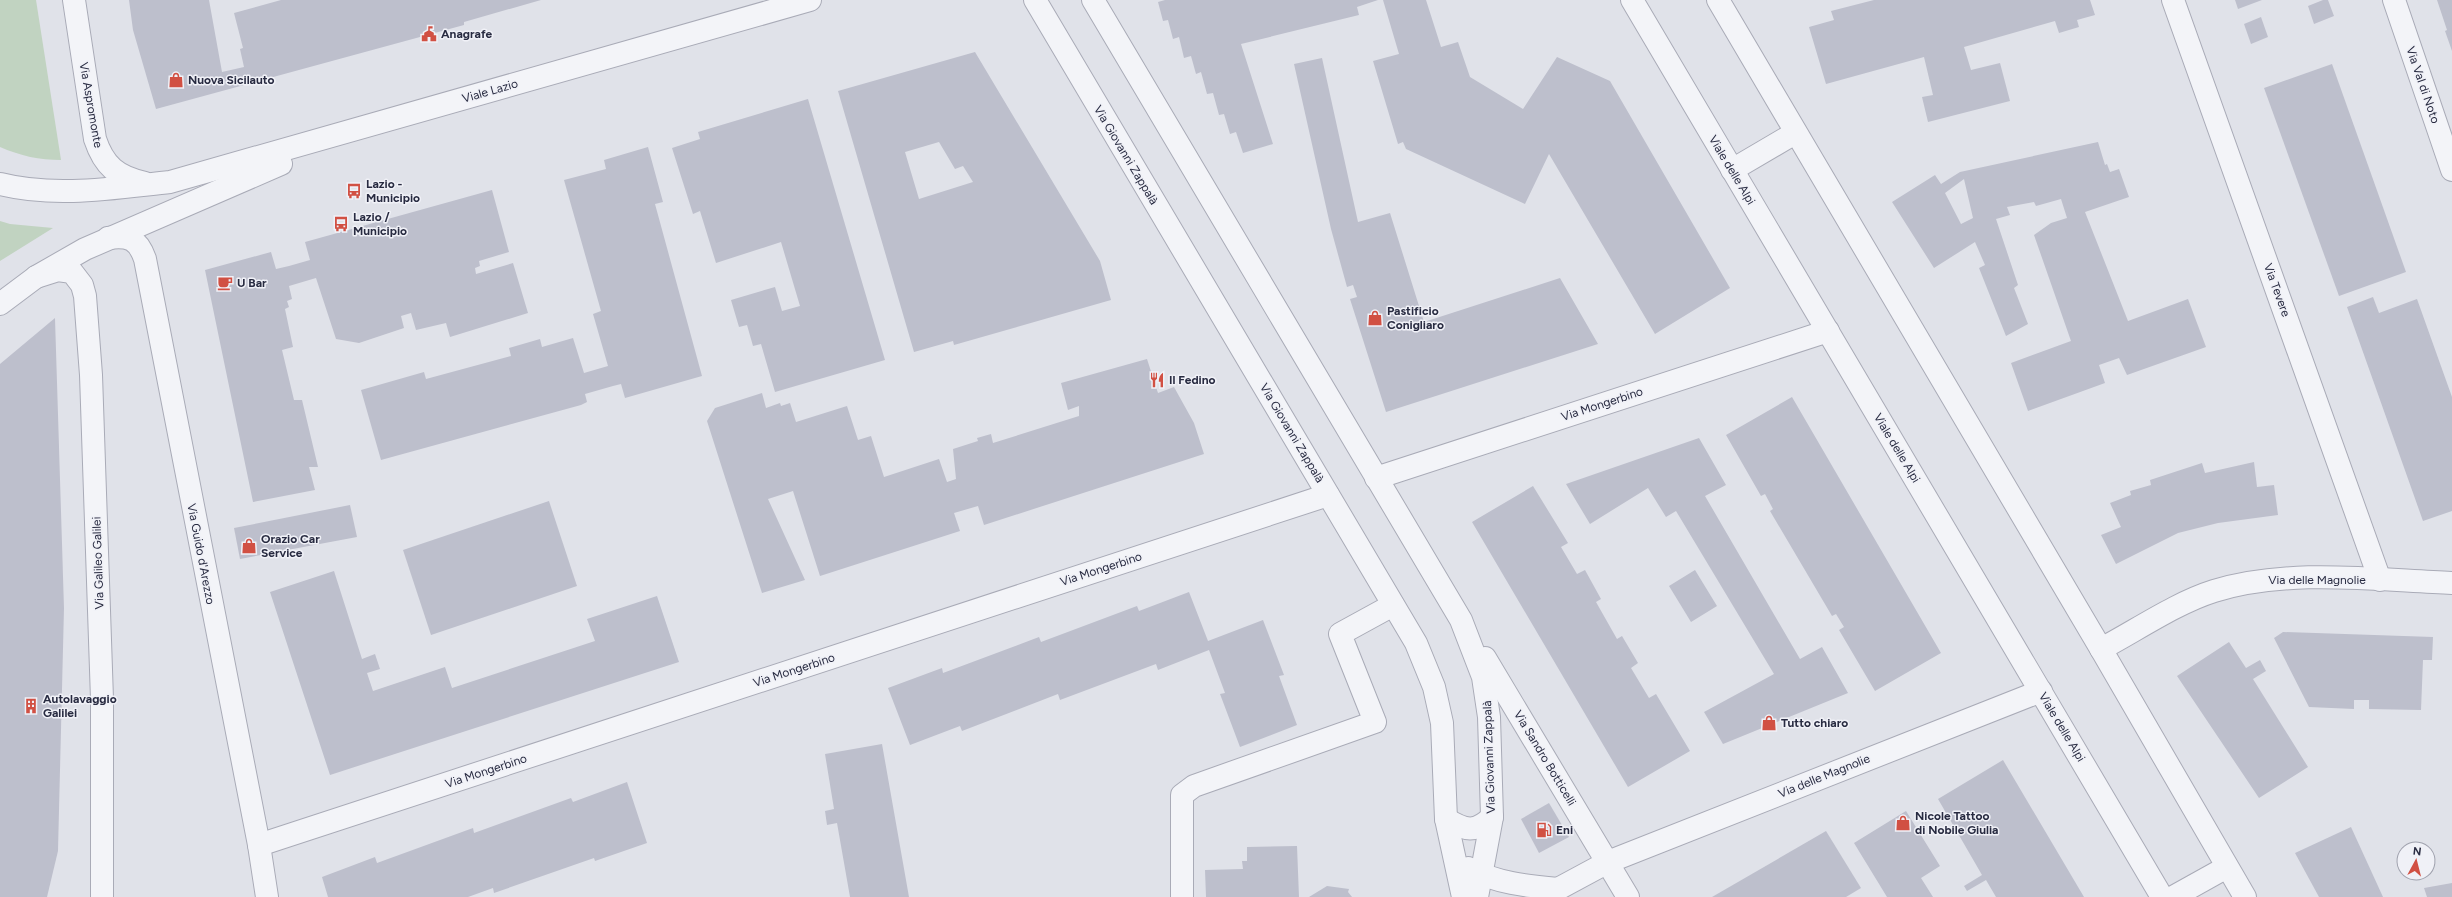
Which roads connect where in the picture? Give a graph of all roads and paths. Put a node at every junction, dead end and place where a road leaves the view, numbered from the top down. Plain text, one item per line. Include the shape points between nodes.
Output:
1 (74, 0) edge
2 (810, 0) edge
3 (1035, 0) edge
4 (1093, 0) edge
5 (1632, 0) edge
6 (1718, 0) edge
7 (2173, 0) edge
8 (2394, 0) edge
9 (369, 126) junction
10 (1795, 133) junction
11 (1732, 170) junction
12 (2452, 170) edge
13 (170, 182) junction
14 (0, 184) edge
15 (108, 238) junction
16 (36, 277) junction
17 (0, 304) edge
18 (1828, 331) junction
19 (1376, 478) junction
20 (1328, 494) junction
21 (2380, 580) junction
22 (2452, 582) edge
23 (1393, 605) junction
24 (1462, 620) junction
25 (2101, 649) junction
26 (2041, 691) junction
27 (1492, 817) junction
28 (1446, 819) junction
29 (259, 845) junction
30 (1455, 861) junction
31 (1608, 862) junction
32 (2227, 867) junction
33 (1481, 875) junction
34 (1550, 893) edge
35 (102, 897) edge
36 (267, 897) edge
37 (1182, 897) edge
38 (1463, 897) edge
39 (1477, 897) edge
40 (1628, 897) edge
41 (2162, 897) edge
42 (2173, 897) edge
43 (2245, 897) edge

1 - 13 street, Via Aspromonte via 95,139 100,154 110,168 123,176 144,183
2 - 9 street, Viale Lazio
3 - 20 street, Via Giovanni Zappalà
4 - 19 street, Via Giovanni Zappalà
5 - 11 street, Viale delle Alpi
6 - 10 street
7 - 21 street, Via Tevere
8 - 12 street, Via Val di Noto
9 - 13 street, Viale Lazio
9 - 15 street
10 - 11 street
10 - 25 street
11 - 18 street, Viale delle Alpi
13 - 14 street via 75,191 20,189
15 - 16 street
15 - 29 street, Via Guido d'Arezzo via 126,236 134,240 141,248 144,259
16 - 17 street
16 - 35 street, Via Galileo Galilei via 58,270 72,272 82,285 87,315 95,468 102,699
18 - 19 street, Via Mongerbino
18 - 26 street, Viale delle Alpi
19 - 24 street, Via Giovanni Zappalà
20 - 23 street, Via Giovanni Zappalà
20 - 29 street, Via Mongerbino
21 - 22 street, Via delle Magnolie
21 - 25 street, Via delle Magnolie via 2310,578 2259,581 2214,591
23 - 28 street, Via Giovanni Zappalà via 1416,643 1434,687 1442,723
23 - 37 street via 1340,634 1375,722 1194,786 1182,795
24 - 27 street, Via Giovanni Zappalà via 1483,678 1489,717
24 - 31 street, Via Sandro Botticelli
25 - 32 street
26 - 31 street, Via delle Magnolie
26 - 41 street, Viale delle Alpi
27 - 28 street via 1480,827 1462,828
27 - 33 street, Via Giovanni Zappalà
28 - 30 street, Via Giovanni Zappalà
29 - 36 street, Via Guido d'Arezzo
30 - 33 street
30 - 38 street, Via Giovanni Zappalà
31 - 34 street, Via delle Magnolie
31 - 40 street, Via Sandro Botticelli
32 - 42 street
32 - 43 street
33 - 34 street
33 - 39 street, Via Giovanni Zappalà

